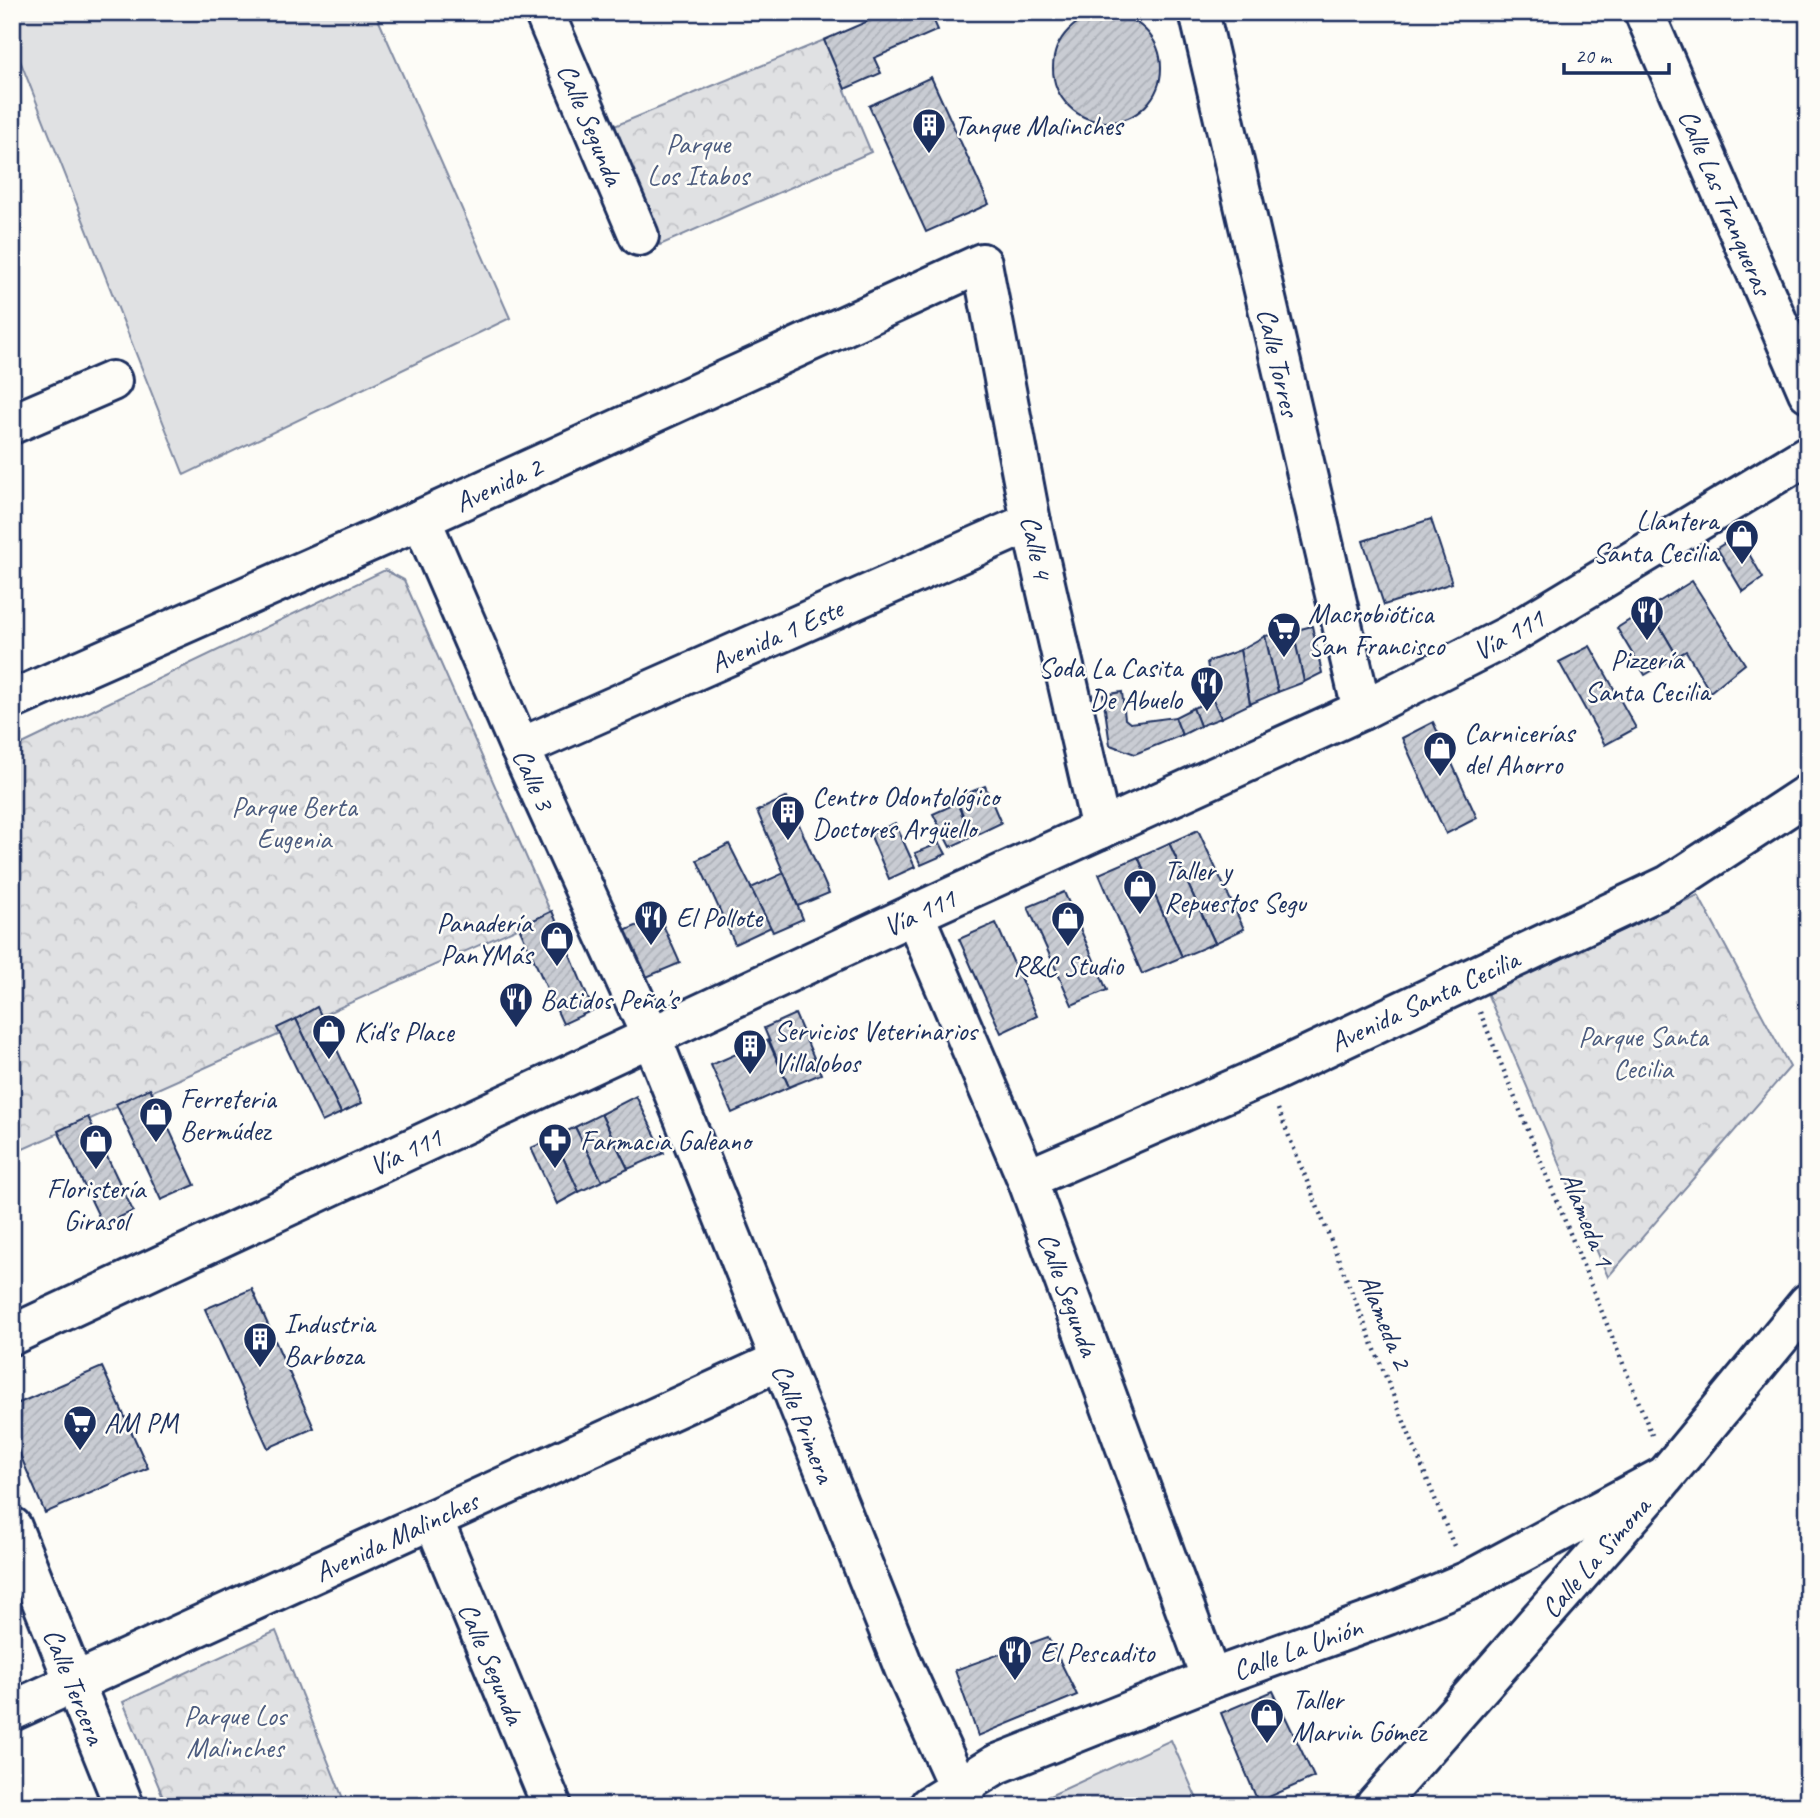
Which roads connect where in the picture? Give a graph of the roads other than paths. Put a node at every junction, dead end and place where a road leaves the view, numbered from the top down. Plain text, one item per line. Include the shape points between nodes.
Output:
1 (1199, 12) edge
2 (1644, 12) edge
3 (549, 14) edge
4 (639, 236) dead end
5 (982, 263) joint
6 (112, 381) dead end
7 (1808, 392) edge
8 (12, 424) edge
9 (1808, 455) edge
10 (421, 519) junction
11 (1031, 522) junction
12 (12, 700) edge
13 (1362, 710) junction
14 (520, 748) junction
15 (1808, 794) edge
16 (1101, 829) junction
17 (914, 914) junction
18 (651, 1036) junction
19 (1027, 1179) junction
20 (1808, 1303) edge
21 (12, 1335) edge
22 (779, 1361) junction
23 (1661, 1478) junction
24 (433, 1520) junction
25 (12, 1527) edge
26 (1211, 1679) junction
27 (73, 1684) junction
28 (12, 1711) edge
29 (951, 1799) edge
30 (124, 1806) edge
31 (552, 1806) edge
32 (1375, 1806) edge

1 - 13 street, Calle Torres
2 - 7 street, Calle Las Tranqueras
3 - 4 street, Calle Segunda
5 - 10 street, Avenida 2
5 - 11 street, Calle 4
6 - 8 street
9 - 13 street, Vía 111 via 1508,636
10 - 12 street, Avenida 2
10 - 14 street, Calle 3
11 - 14 street, Avenida 1 Este
11 - 16 street, Calle 4
13 - 16 street, Vía 111
14 - 18 street, Calle 3
15 - 19 street, Avenida Santa Cecilia via 1669,885 1264,1076
16 - 17 street, Vía 111
17 - 18 street, Vía 111
17 - 19 street, Calle Segunda
18 - 21 street, Vía 111
18 - 22 street, Calle Primera
19 - 26 street, Calle Segunda
20 - 23 street, Calle La Simona
22 - 24 street, Avenida Malinches
22 - 29 street, Calle Primera via 905,1668
23 - 26 street, Calle La Unión via 1468,1581
23 - 32 street, Calle La Simona
24 - 27 street, Avenida Malinches
24 - 31 street, Calle Segunda
25 - 27 street, Calle Tercera
26 - 29 street, Calle La Unión via 995,1765
27 - 28 street, Avenida Malinches
27 - 30 street, Calle Tercera

